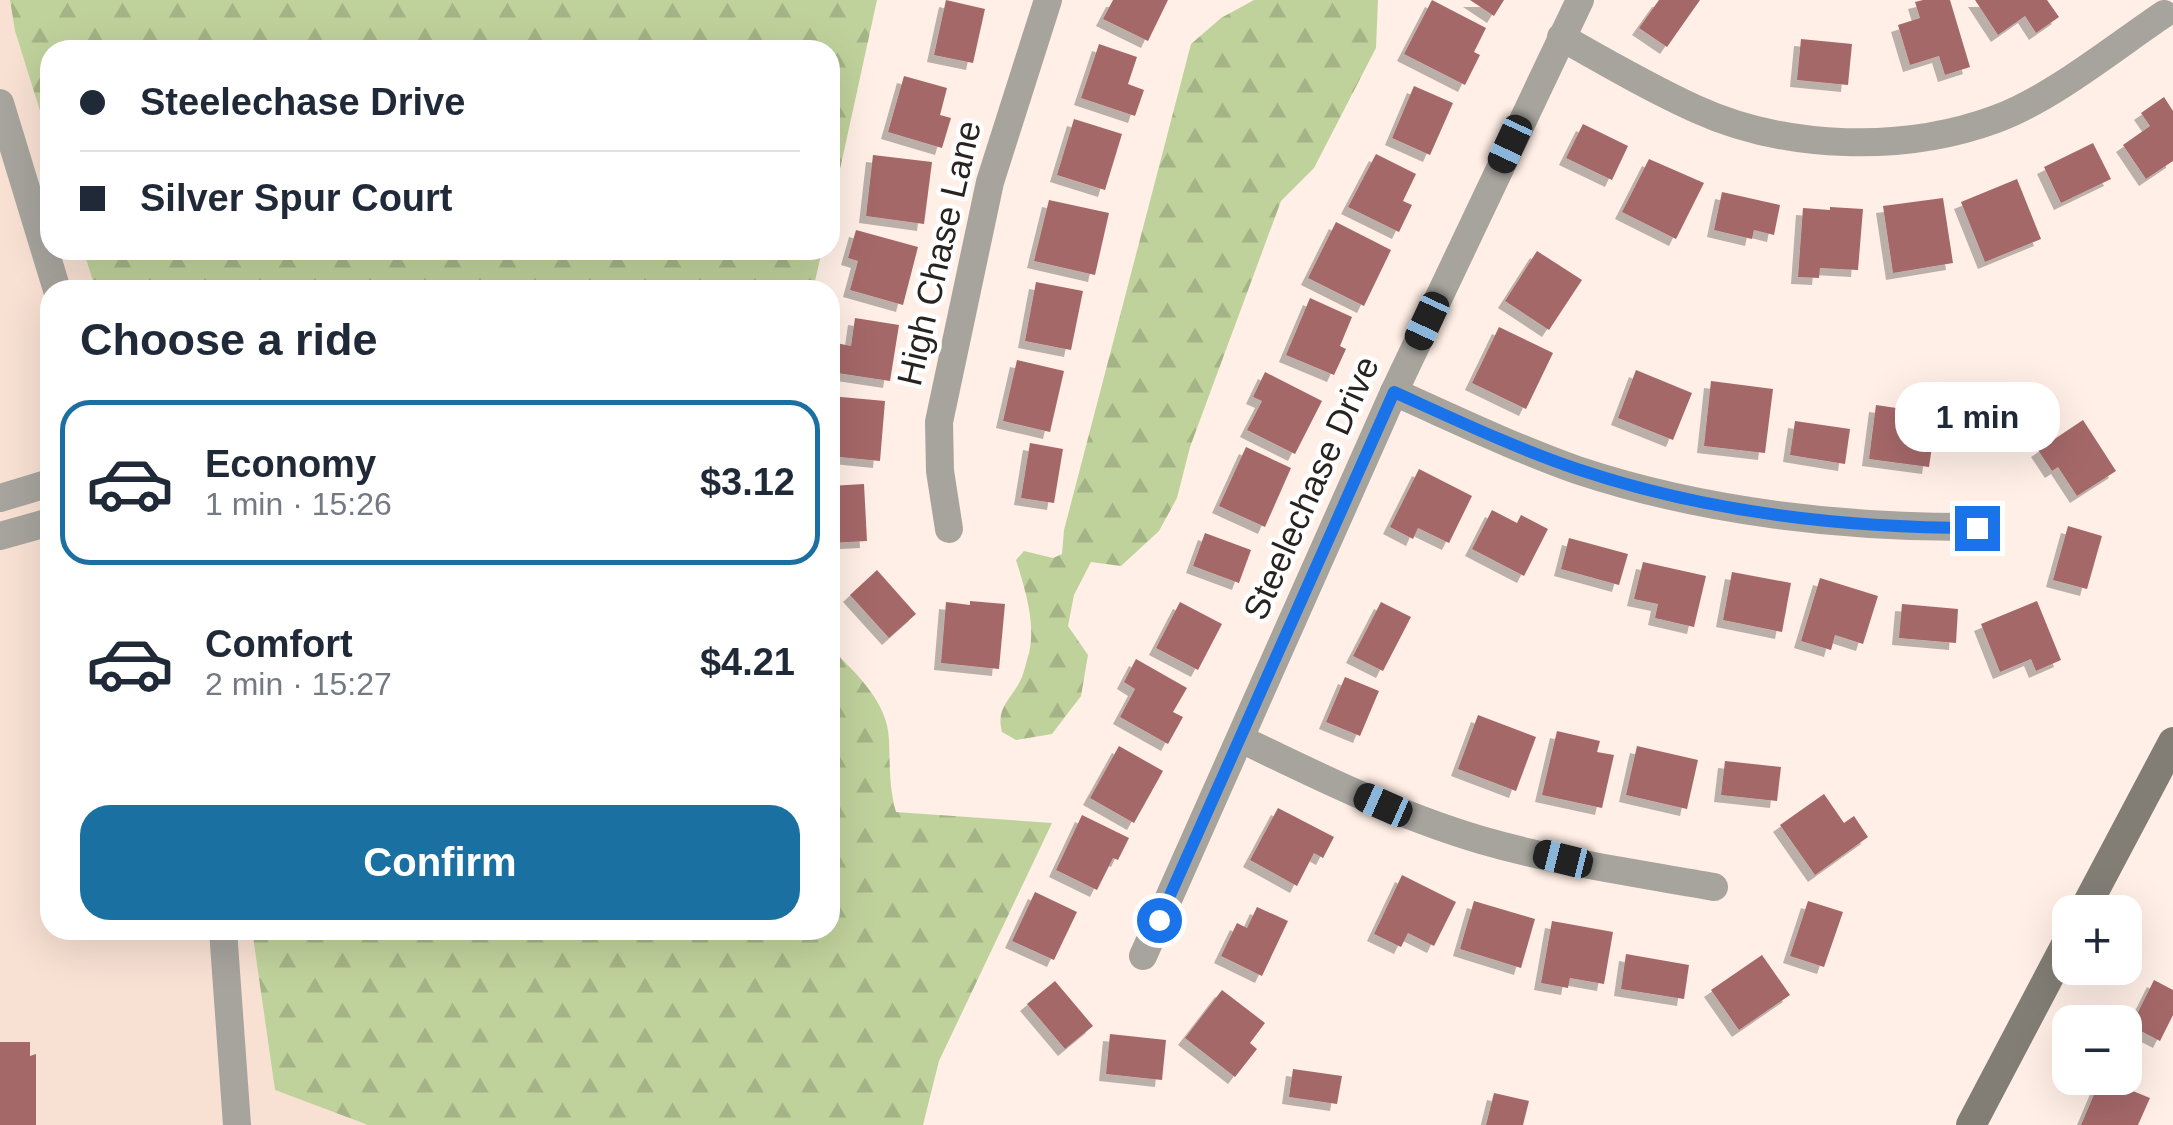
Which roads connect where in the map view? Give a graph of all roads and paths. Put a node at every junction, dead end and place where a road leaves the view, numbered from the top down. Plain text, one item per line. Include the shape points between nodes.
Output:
1 (1048, 0) edge
2 (1580, 0) edge
3 (2164, 14) dead end
4 (1560, 37) junction
5 (0, 103) edge
6 (40, 234) edge
7 (1394, 392) junction
8 (40, 486) edge
9 (0, 498) edge
10 (40, 525) edge
11 (1977, 528) dead end
12 (949, 529) dead end
13 (0, 536) edge
14 (1241, 739) junction
15 (2173, 742) edge
16 (1714, 887) dead end
17 (2092, 895) edge
18 (224, 940) edge
19 (1143, 956) dead end
20 (2052, 971) edge
21 (237, 1125) edge
22 (1971, 1125) edge

1 - 12 street, High Chase Lane via 990,182 939,422
2 - 4 street, Steelechase Drive
3 - 4 street via 1999,118 1927,140 1769,134 1699,111
4 - 7 street, Steelechase Drive
5 - 6 street
7 - 11 street via 1539,456 1636,487 1850,524
7 - 14 street, Steelechase Drive
8 - 9 street
10 - 13 street
14 - 16 street via 1413,818 1483,840
14 - 19 street, Steelechase Drive
15 - 17 street
18 - 21 street
20 - 22 street

